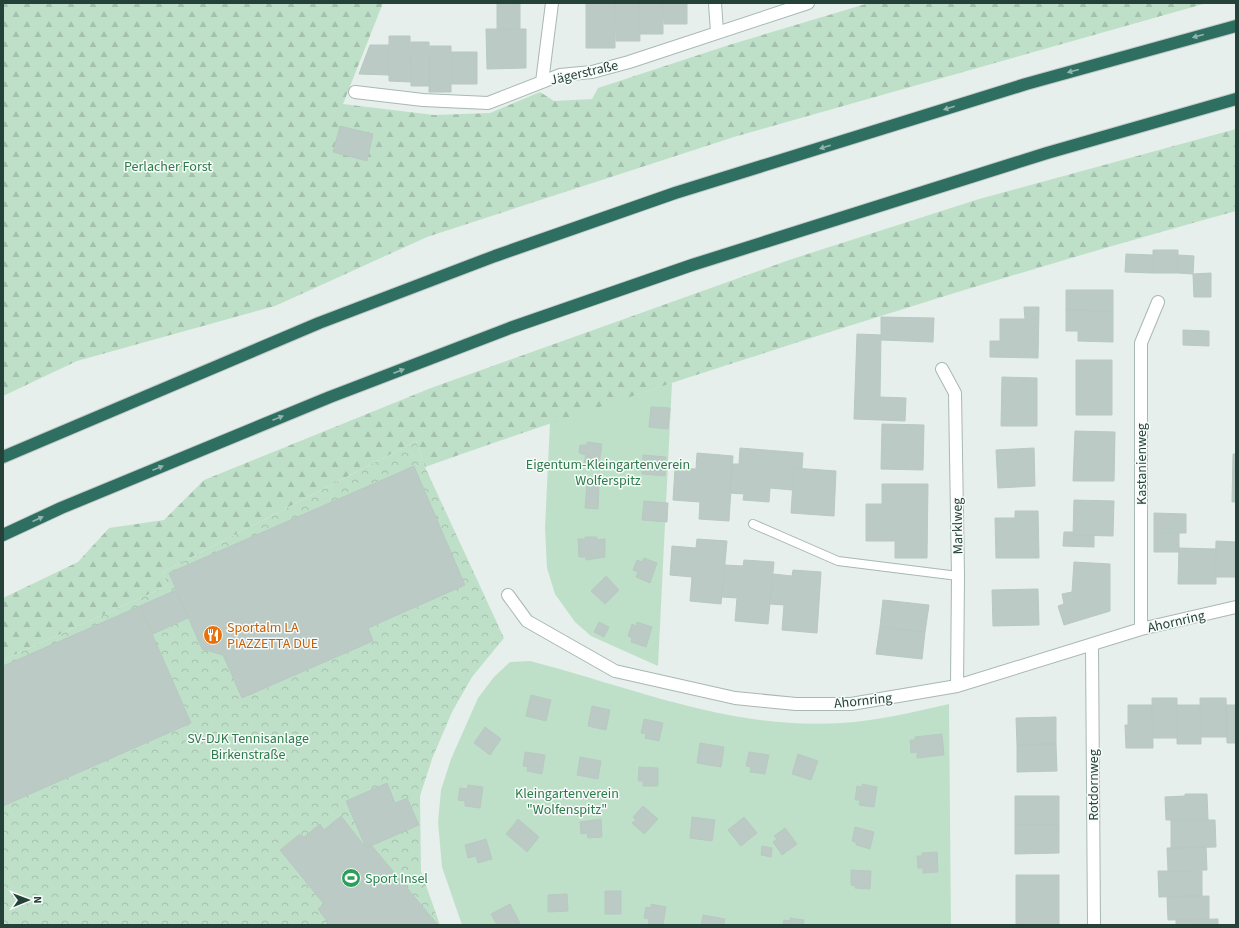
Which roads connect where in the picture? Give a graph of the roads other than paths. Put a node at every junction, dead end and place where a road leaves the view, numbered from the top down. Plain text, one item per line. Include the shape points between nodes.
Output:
1 (552, 3) edge
2 (715, 3) edge
3 (808, 3) edge
4 (1236, 26) edge
5 (717, 32) junction
6 (542, 82) junction
7 (355, 92) dead end
8 (1236, 100) edge
9 (1158, 302) dead end
10 (942, 369) dead end
11 (3, 457) edge
12 (753, 524) dead end
13 (3, 535) edge
14 (958, 576) junction
15 (508, 595) dead end
16 (1236, 607) edge
17 (1141, 629) junction
18 (1092, 645) junction
19 (957, 686) junction
20 (1094, 925) edge

1 - 6 street
2 - 5 street
3 - 5 street, Jägerstraße
4 -> 11 highway via 1026,84 675,193 496,256 319,323
5 - 6 street, Jägerstraße via 607,68 560,75
6 - 7 street, Jägerstraße via 488,103 423,100
13 -> 8 highway via 330,397 517,326 692,265 1040,155
9 - 17 street, Kastanienweg via 1141,343
10 - 14 street, Marklweg via 955,393
12 - 14 lane via 838,562
14 - 19 street, Marklweg
15 - 19 street, Ahornring via 527,621 615,671 683,688 735,698 796,704 851,704
16 - 17 street, Ahornring
17 - 18 street, Ahornring
18 - 19 street, Ahornring
18 - 20 street, Rotdornweg

